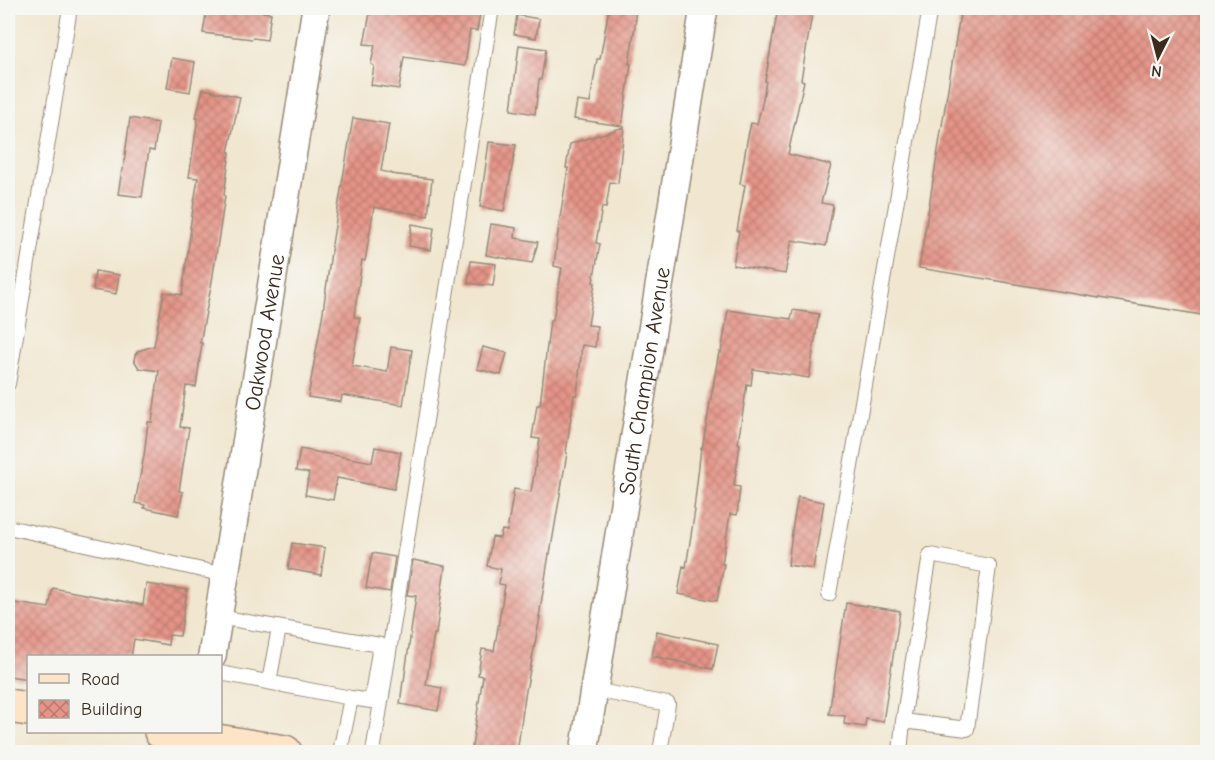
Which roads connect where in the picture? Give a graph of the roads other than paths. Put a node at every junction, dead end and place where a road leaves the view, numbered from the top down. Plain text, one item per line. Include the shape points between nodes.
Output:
1 (70, 8) edge
2 (316, 8) edge
3 (492, 8) edge
4 (704, 8) edge
5 (930, 8) edge
6 (8, 384) edge
7 (8, 527) edge
8 (225, 575) junction
9 (829, 594) dead end
10 (219, 617) junction
11 (279, 628) junction
12 (212, 655) edge
13 (222, 673) edge
14 (269, 682) junction
15 (594, 690) junction
16 (351, 698) junction
17 (8, 706) edge
18 (27, 709) edge
19 (903, 721) junction
20 (165, 733) edge
21 (199, 741) edge
22 (285, 753) edge
23 (340, 753) edge
24 (373, 753) edge
25 (584, 753) edge
26 (660, 753) edge
27 (900, 753) edge

1 - 6 lane
2 - 8 street, Oakwood Avenue
3 - 24 lane
4 - 15 street, South Champion Avenue
5 - 9 lane
7 - 8 lane
8 - 10 street, Oakwood Avenue
10 - 11 lane
10 - 12 street, Oakwood Avenue
11 - 14 lane
11 - 16 lane via 380,645 371,701
13 - 14 lane
14 - 16 lane
15 - 25 street, South Champion Avenue
15 - 26 lane via 668,704
16 - 23 lane
17 - 18 main road
19 - 19 lane via 930,555 989,566 967,729
19 - 27 lane
20 - 21 main road
21 - 22 main road

